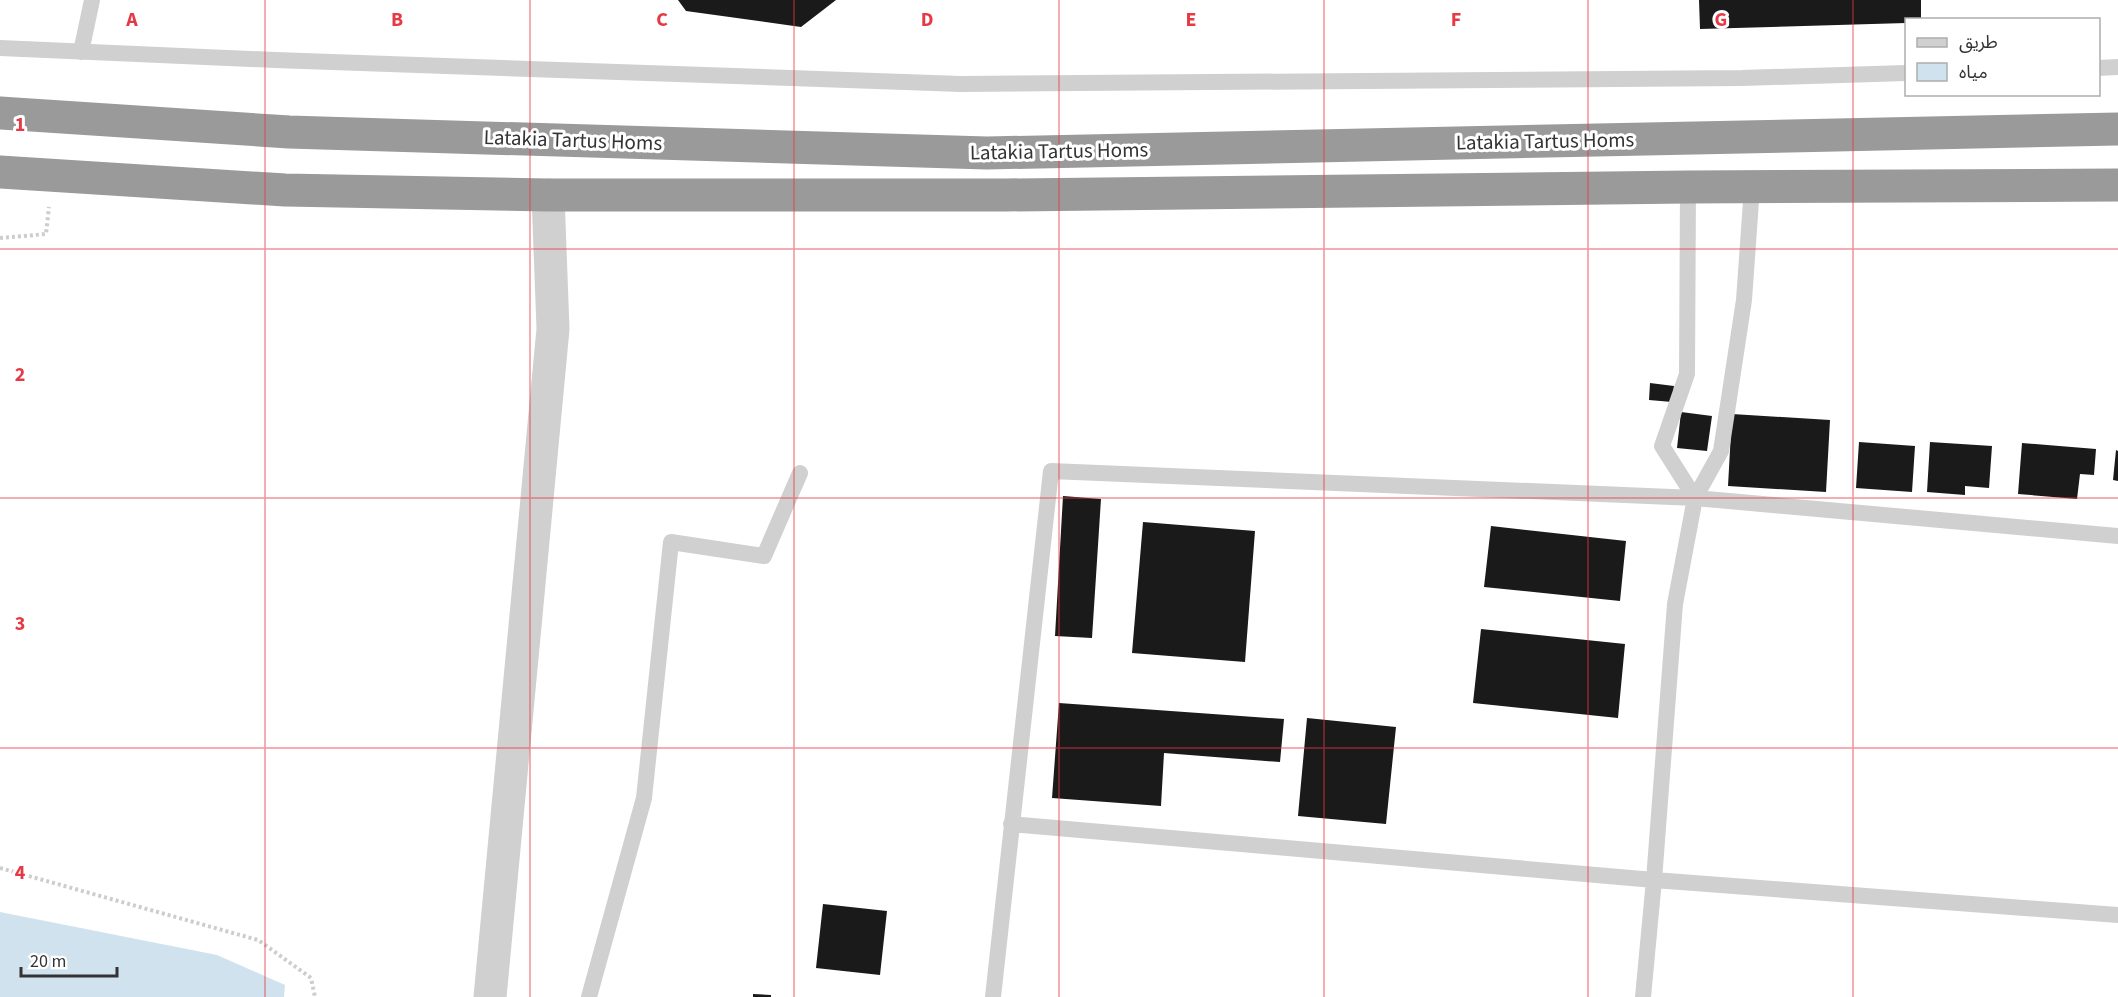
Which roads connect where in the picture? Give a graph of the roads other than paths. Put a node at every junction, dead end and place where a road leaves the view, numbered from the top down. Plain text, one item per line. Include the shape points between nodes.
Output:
1 (92, 0) edge
2 (0, 48) edge
3 (81, 51) junction
4 (2118, 67) edge
5 (2100, 68) edge
6 (1905, 73) edge
7 (0, 113) edge
8 (2118, 129) edge
9 (0, 172) edge
10 (2118, 185) edge
11 (1688, 187) junction
12 (1752, 187) junction
13 (548, 195) junction
14 (800, 473) dead end
15 (1695, 498) junction
16 (2118, 536) edge
17 (1011, 824) junction
18 (1654, 880) junction
19 (2118, 915) edge
20 (490, 997) edge
21 (590, 997) edge
22 (993, 997) edge
23 (1643, 997) edge

1 - 3 lane
2 - 3 lane
3 - 6 lane via 961,84
4 - 5 lane
7 - 8 highway, Latakia Tartus Homs via 289,132 987,153
9 - 13 highway via 285,190
10 - 12 highway
11 - 12 highway
11 - 13 highway via 1018,195
11 - 15 lane via 1687,374 1662,447
12 - 15 lane via 1744,300 1721,451
13 - 20 street via 553,329
14 - 21 lane via 764,556 671,542 644,798
15 - 16 lane
15 - 17 lane via 1051,471
15 - 18 lane via 1675,604
17 - 18 lane
17 - 22 lane
18 - 19 lane
18 - 23 lane

